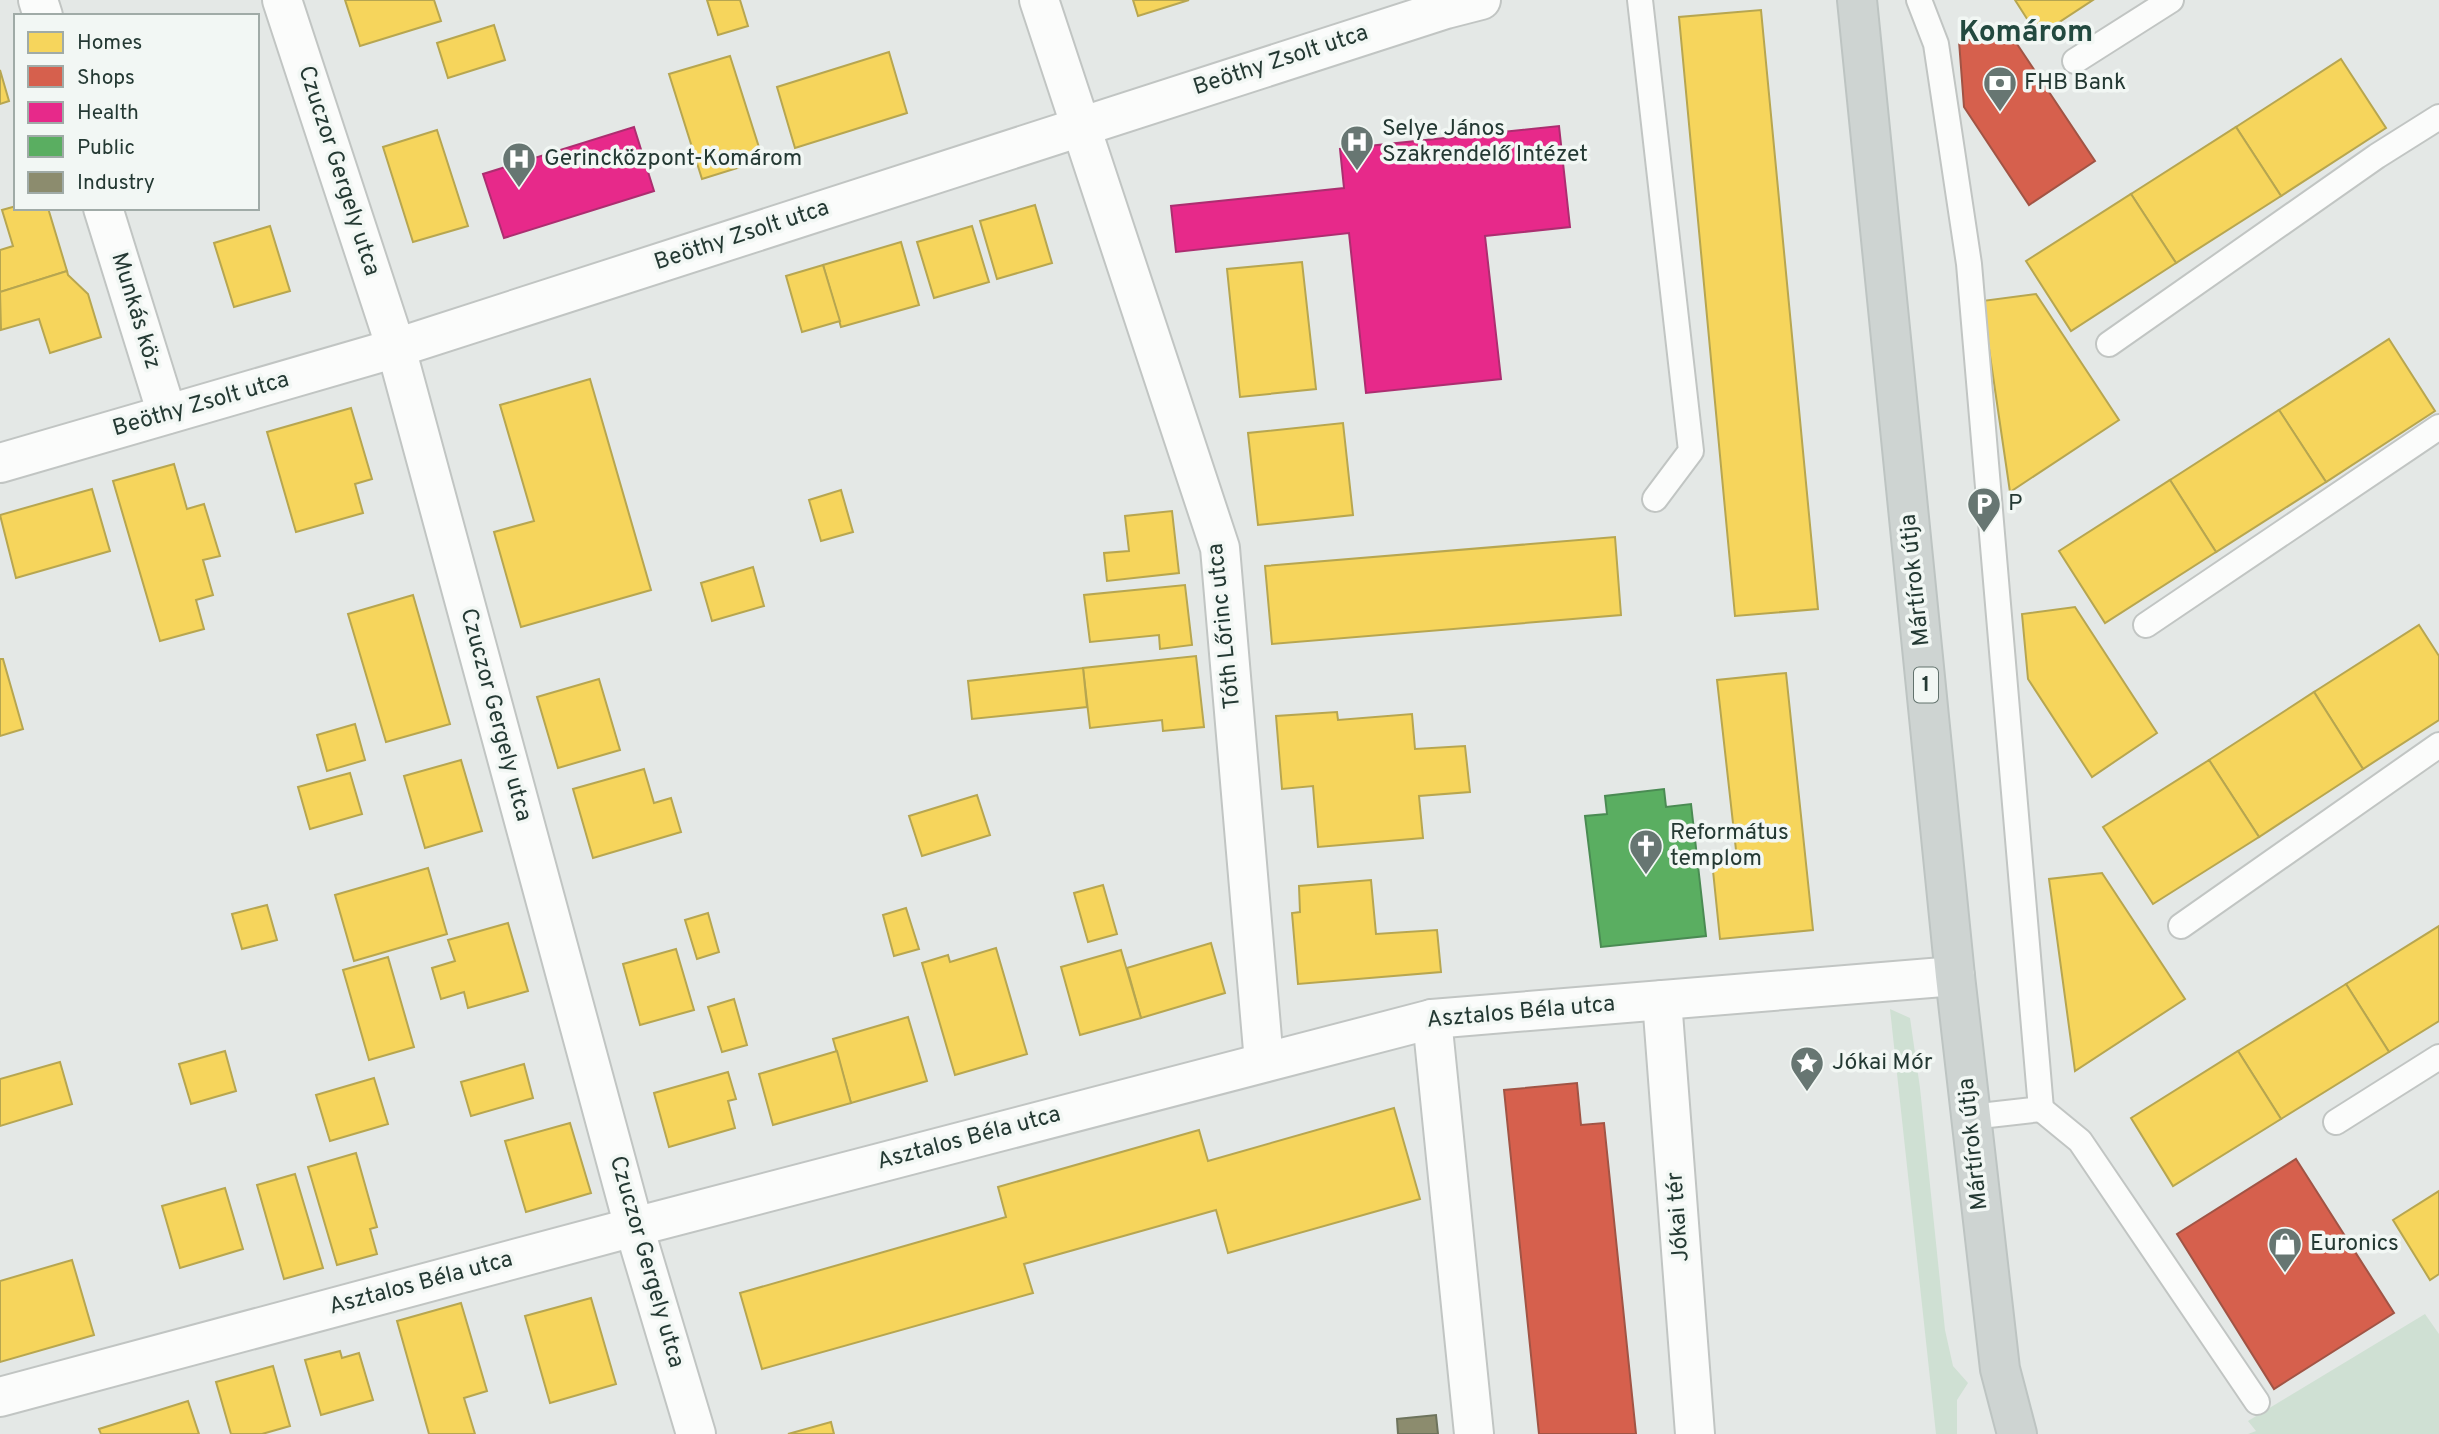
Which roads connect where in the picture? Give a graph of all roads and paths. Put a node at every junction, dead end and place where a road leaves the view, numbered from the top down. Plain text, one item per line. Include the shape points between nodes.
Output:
1 (282, 0) edge
2 (1039, 0) edge
3 (1640, 0) edge
4 (1857, 0) edge
5 (1919, 0) edge
6 (2171, 0) edge
7 (1456, 3) edge
8 (2075, 61) dead end
9 (2439, 117) edge
10 (1080, 126) junction
11 (104, 210) edge
12 (2109, 344) dead end
13 (396, 348) junction
14 (167, 414) junction
15 (2439, 427) edge
16 (0, 463) edge
17 (1655, 499) dead end
18 (2146, 625) dead end
19 (2439, 745) edge
20 (2181, 926) dead end
21 (1955, 976) junction
22 (1662, 1000) junction
23 (1432, 1019) junction
24 (2439, 1057) edge
25 (1264, 1062) junction
26 (2042, 1109) junction
27 (1971, 1117) junction
28 (2336, 1122) dead end
29 (634, 1227) junction
30 (2000, 1369) junction
31 (0, 1397) edge
32 (2257, 1402) dead end
33 (696, 1434) edge
34 (1474, 1434) edge
35 (1695, 1434) edge
36 (1992, 1434) edge
37 (2017, 1434) edge

1 - 13 street, Czuczor Gergely utca
2 - 10 street, Tóth Lőrinc utca
3 - 17 lane via 1691,451
4 - 21 main road, Mártírok útja / 1
5 - 26 lane via 1936,44 1969,264
6 - 8 lane
7 - 10 street, Beöthy Zsolt utca
9 - 12 lane
10 - 13 street, Beöthy Zsolt utca
10 - 25 street, Tóth Lőrinc utca via 1220,548
11 - 14 street, Munkás köz
13 - 14 street, Beöthy Zsolt utca
13 - 29 street, Czuczor Gergely utca
14 - 16 street, Beöthy Zsolt utca
15 - 18 lane
19 - 20 lane
21 - 22 street, Asztalos Béla utca
21 - 27 main road, Mártírok útja / 1
22 - 23 street, Asztalos Béla utca
22 - 35 street, Jókai tér
23 - 25 street, Asztalos Béla utca
23 - 34 street
24 - 28 lane
25 - 29 street, Asztalos Béla utca
26 - 27 lane
26 - 32 lane via 2080,1141
27 - 30 main road, Mártírok útja / 1
29 - 31 street, Asztalos Béla utca
29 - 33 street, Czuczor Gergely utca
30 - 36 main road, Mártírok útja / 1
30 - 37 main road, Mártírok útja / 1

